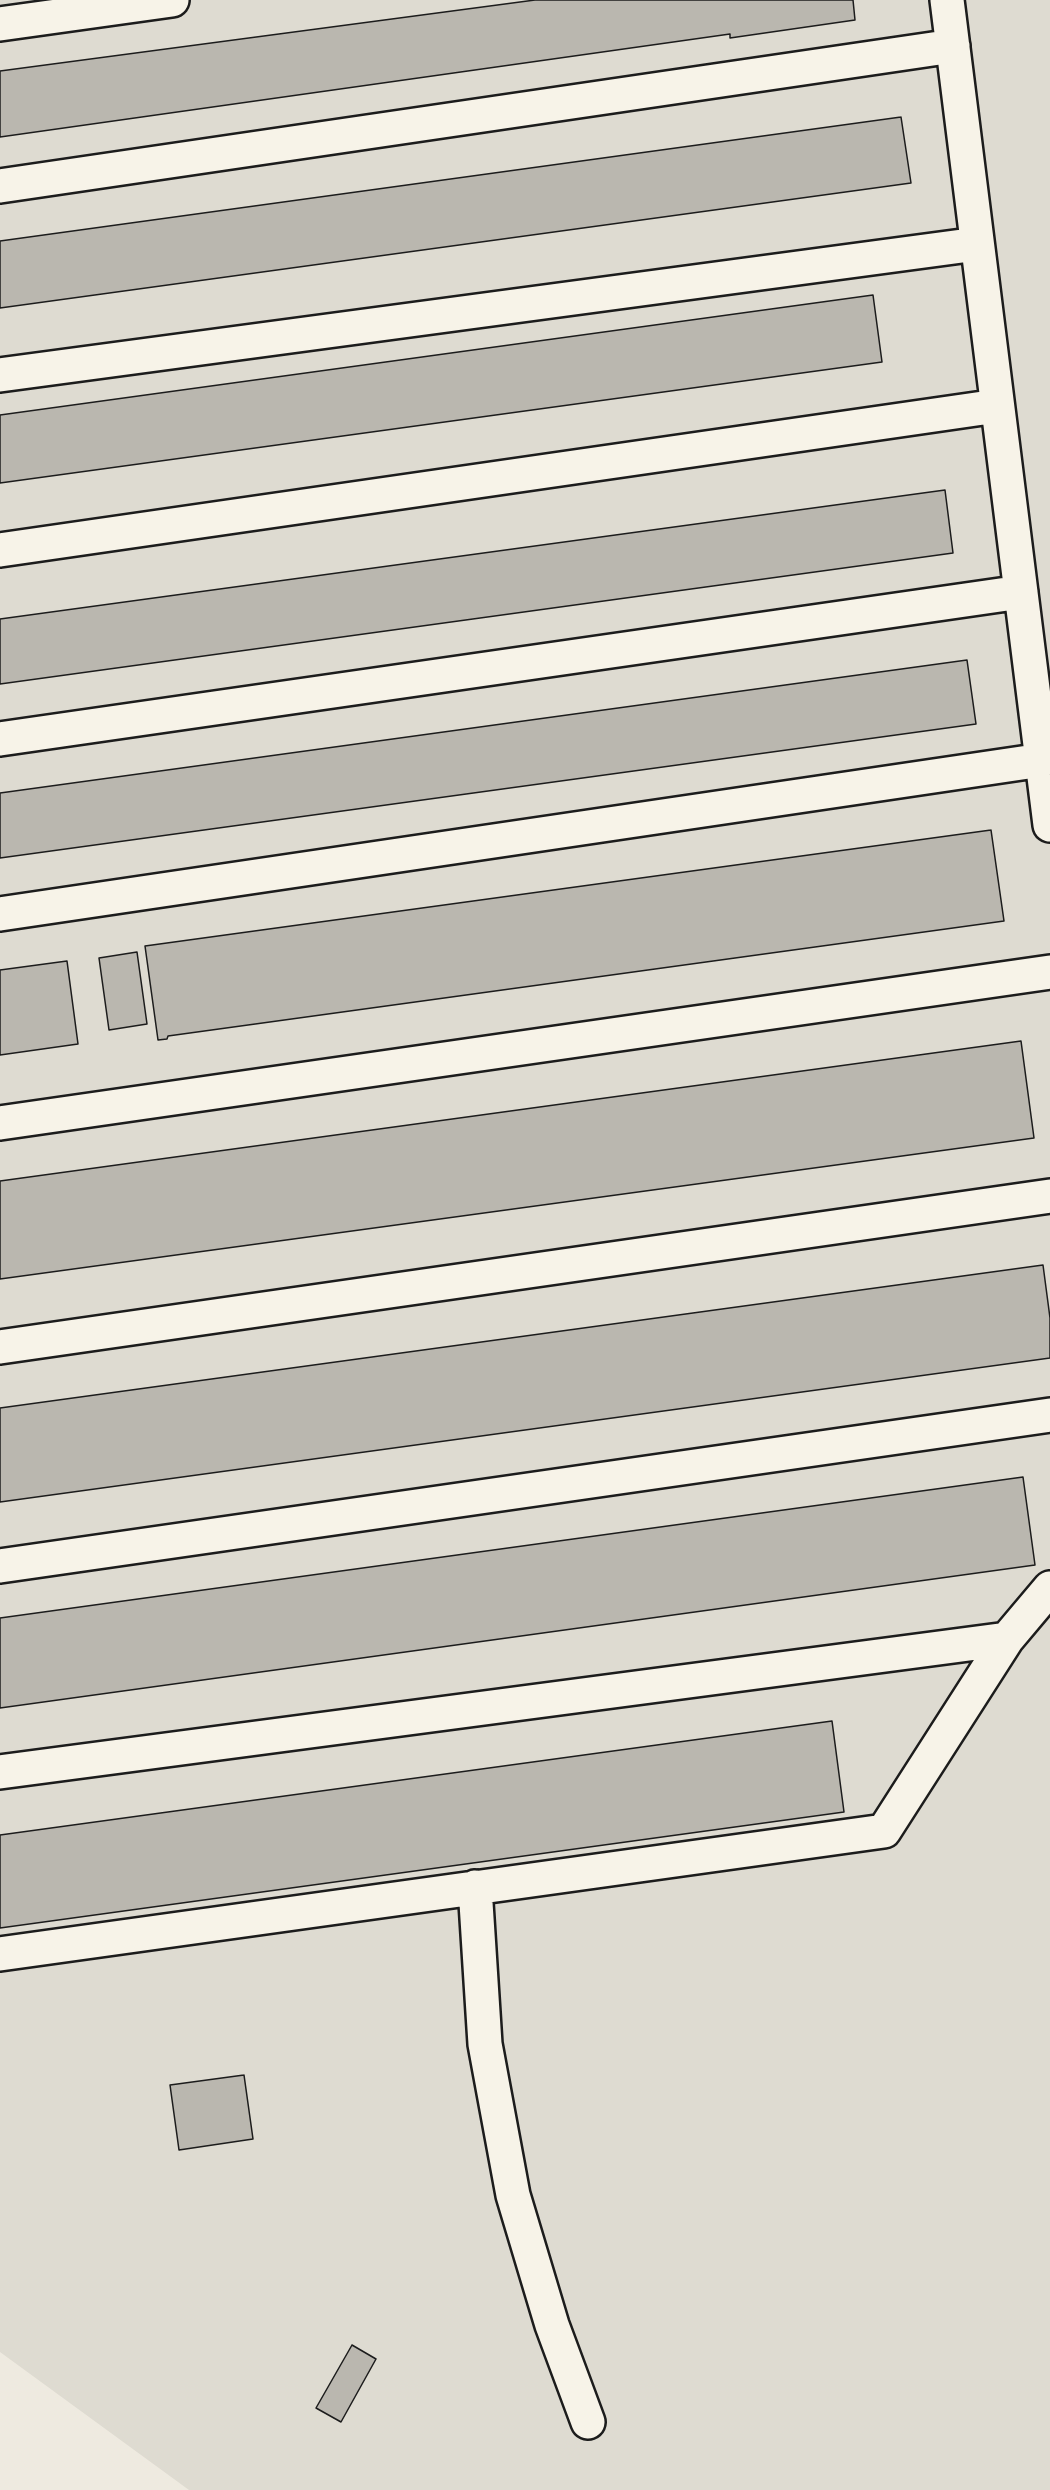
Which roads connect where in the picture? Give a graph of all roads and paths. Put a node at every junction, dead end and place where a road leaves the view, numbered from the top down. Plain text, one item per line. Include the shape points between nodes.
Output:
1 (172, 0) edge
2 (947, 0) edge
3 (0, 24) edge
4 (953, 46) junction
5 (0, 186) edge
6 (977, 244) junction
7 (0, 375) edge
8 (997, 406) junction
9 (0, 550) edge
10 (1021, 592) junction
11 (0, 739) edge
12 (1042, 760) junction
13 (1050, 825) edge
14 (0, 914) edge
15 (1050, 972) edge
16 (0, 1123) edge
17 (1050, 1196) edge
18 (0, 1347) edge
19 (1050, 1415) edge
20 (0, 1566) edge
21 (1050, 1588) edge
22 (1007, 1639) junction
23 (0, 1772) edge
24 (474, 1887) junction
25 (0, 1954) edge
26 (588, 2422) dead end

1 - 3 lane
2 - 4 lane
4 - 5 lane
4 - 6 lane
6 - 7 lane
6 - 8 lane
8 - 9 lane
8 - 10 lane
10 - 11 lane
10 - 12 lane
12 - 13 lane
12 - 14 lane
15 - 16 lane
17 - 18 lane
19 - 20 lane
21 - 22 lane
22 - 23 lane
22 - 24 lane via 884,1830
24 - 25 lane
24 - 26 lane via 485,2044 513,2195 552,2325

